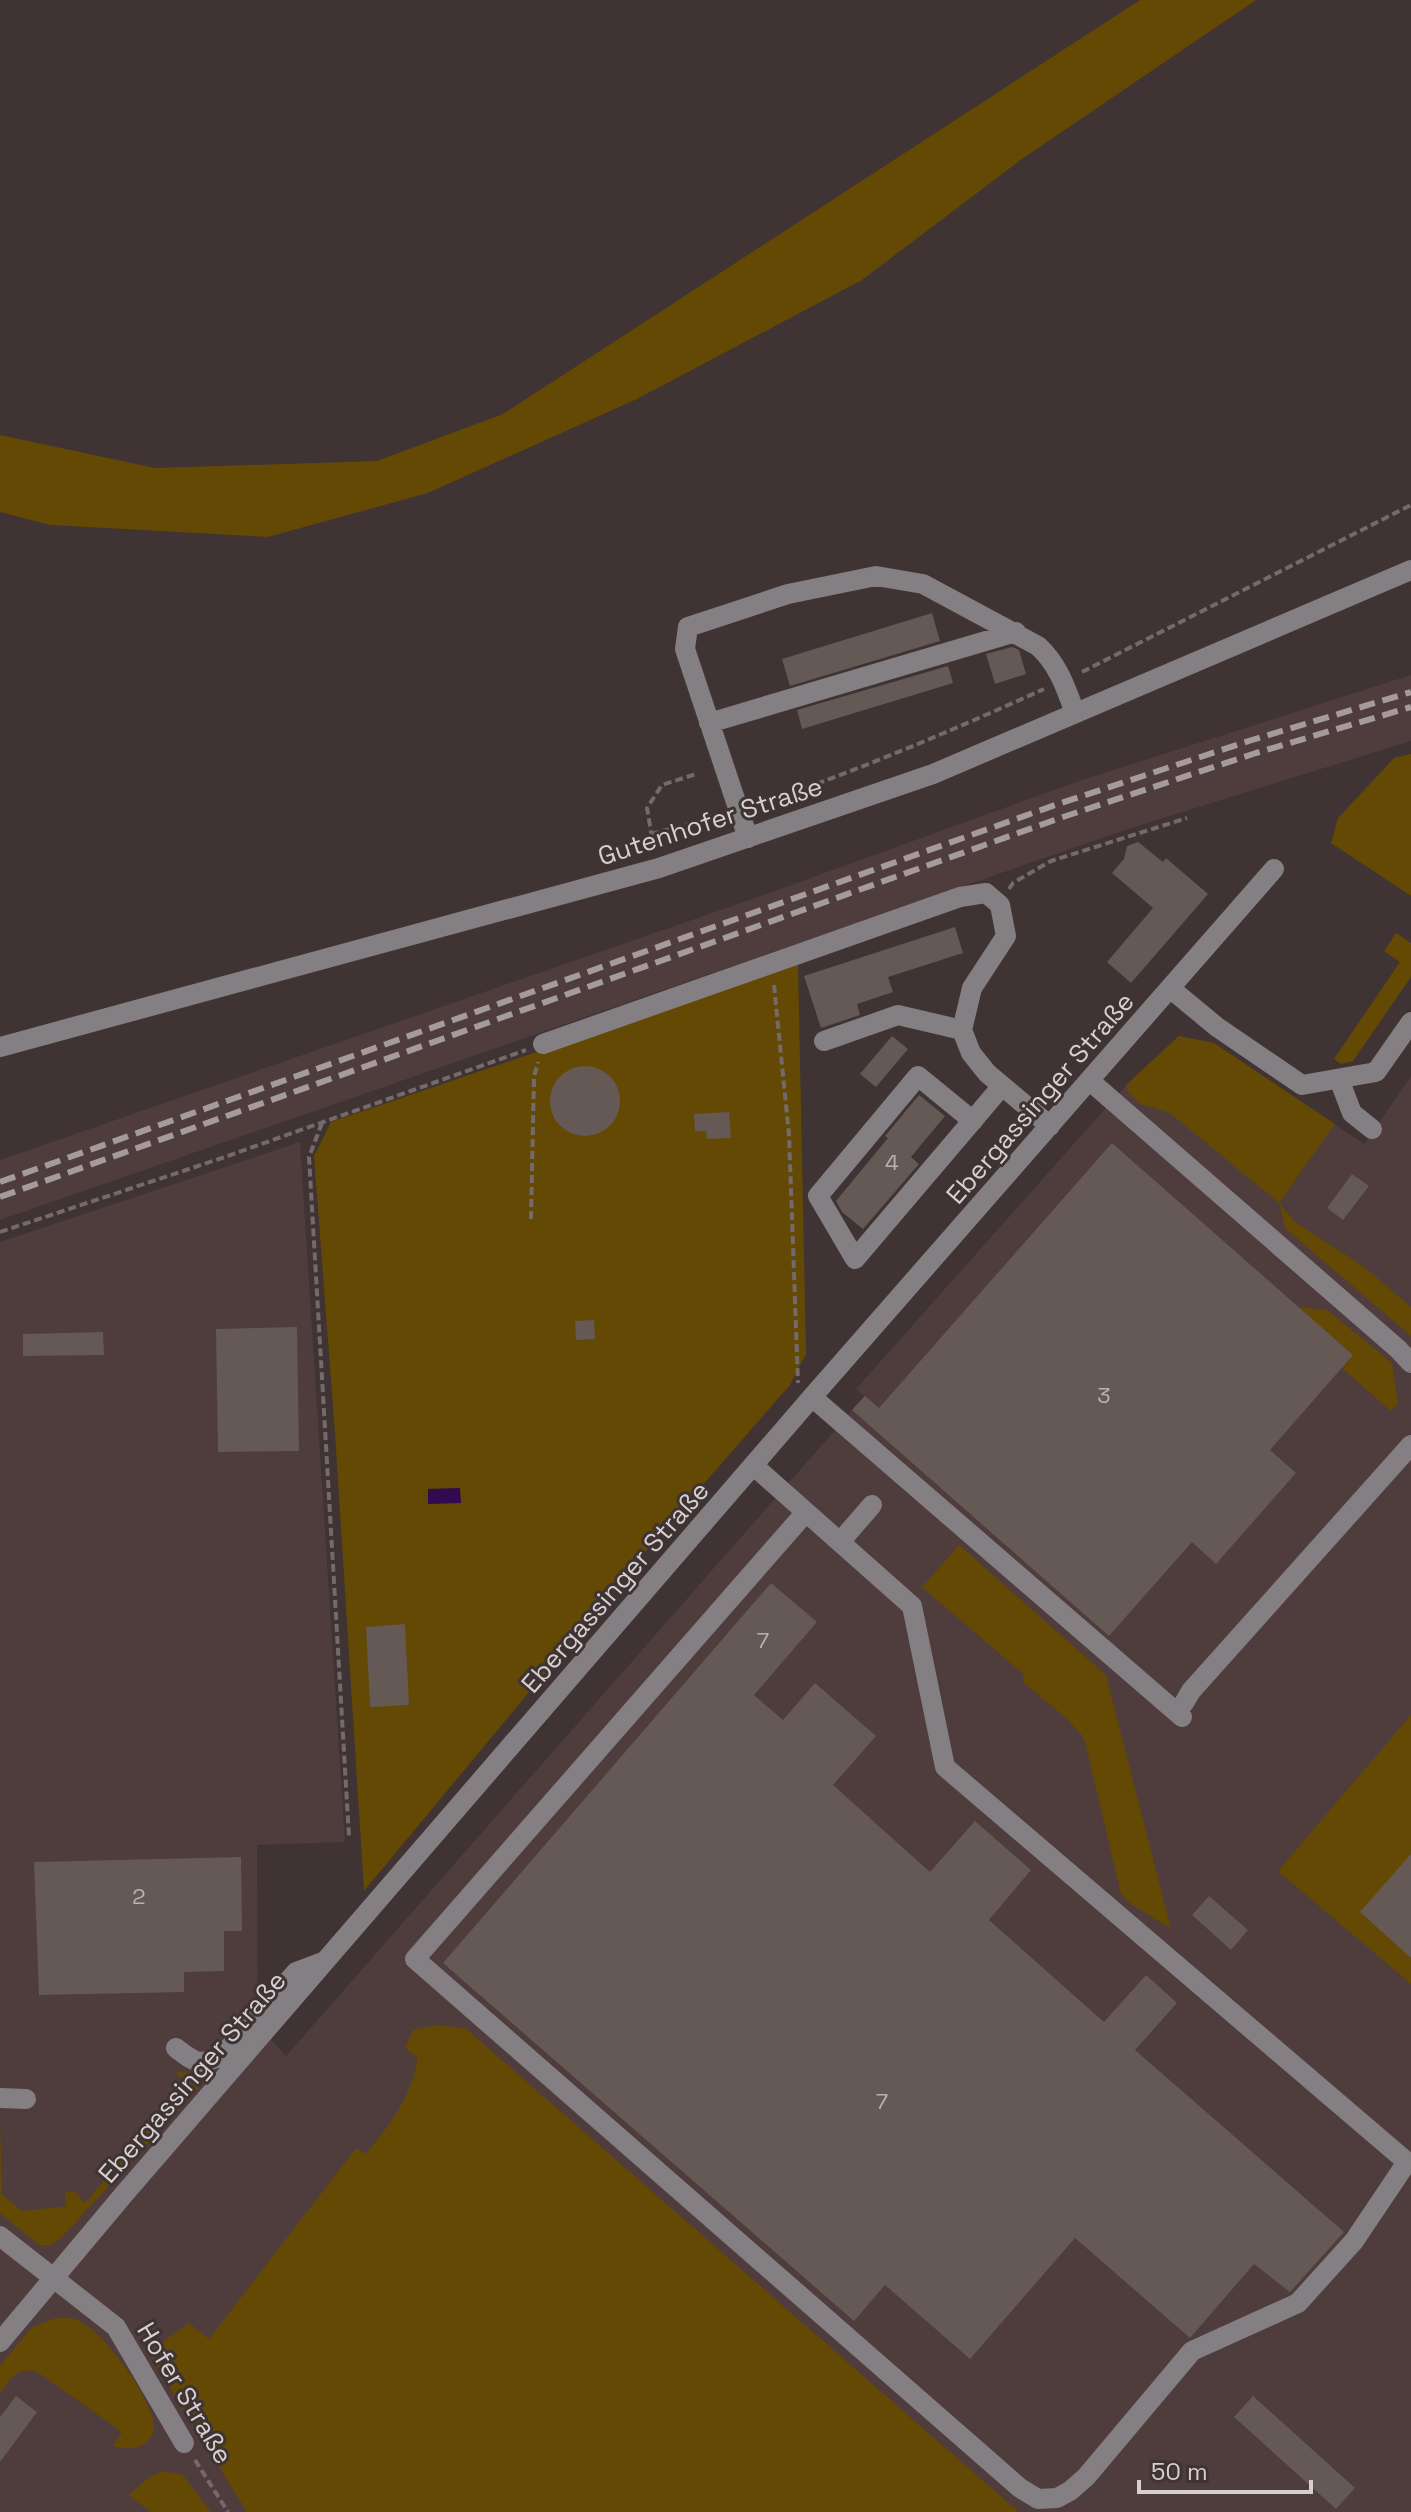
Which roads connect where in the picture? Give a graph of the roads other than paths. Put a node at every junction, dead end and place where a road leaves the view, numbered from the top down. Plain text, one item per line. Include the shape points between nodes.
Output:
1 (1411, 570) edge
2 (1016, 632) junction
3 (1075, 713) junction
4 (709, 723) junction
5 (748, 838) junction
6 (1274, 869) dead end
7 (1171, 989) junction
8 (1411, 1022) edge
9 (962, 1030) junction
10 (824, 1041) dead end
11 (543, 1044) road end
12 (0, 1047) edge
13 (1339, 1079) junction
14 (1090, 1081) junction
15 (1002, 1086) junction
16 (973, 1121) junction
17 (1050, 1126) junction
18 (1372, 1129) dead end
19 (1411, 1363) edge
20 (812, 1397) junction
21 (1411, 1445) edge
22 (754, 1466) junction
23 (872, 1505) dead end
24 (806, 1512) junction
25 (840, 1542) junction
26 (329, 1959) junction
27 (176, 2048) dead end
28 (0, 2098) edge
29 (26, 2099) dead end
30 (0, 2236) edge
31 (52, 2279) junction
32 (0, 2342) edge
33 (184, 2443) road end

1 - 3 street, Gutenhofer Straße
2 - 3 street via 1049,656
2 - 4 street
2 - 4 street via 923,584 876,576 788,594 688,627 685,649
3 - 5 street, Gutenhofer Straße via 933,774
4 - 5 street
5 - 12 street, Gutenhofer Straße via 659,868
6 - 7 street, Ebergassinger Straße
7 - 13 street via 1302,1085
7 - 14 street, Ebergassinger Straße
8 - 13 street via 1376,1072
9 - 10 street via 898,1015
9 - 11 street via 972,988 1006,936 1000,905 986,893 960,897
9 - 15 street via 971,1053
13 - 18 street via 1352,1113
14 - 17 street, Ebergassinger Straße
14 - 19 street
15 - 16 street
15 - 17 street
16 - 16 street via 918,1076 818,1196 855,1259
17 - 20 street, Ebergassinger Straße
20 - 21 street via 1183,1710 1191,1691
20 - 22 street, Ebergassinger Straße
22 - 24 street
22 - 26 street, Ebergassinger Straße
23 - 25 street
24 - 25 street
24 - 25 street via 415,1959 1020,2488 1038,2499 1057,2498 1086,2477 1192,2351 1298,2303 1354,2241 1407,2162 945,1767 912,1606
26 - 27 street via 296,1972 222,2056 195,2062
26 - 31 street, Ebergassinger Straße
28 - 29 street
30 - 31 street, Hofer Straße
31 - 32 street, Ebergassinger Straße
31 - 33 street, Hofer Straße via 116,2327

